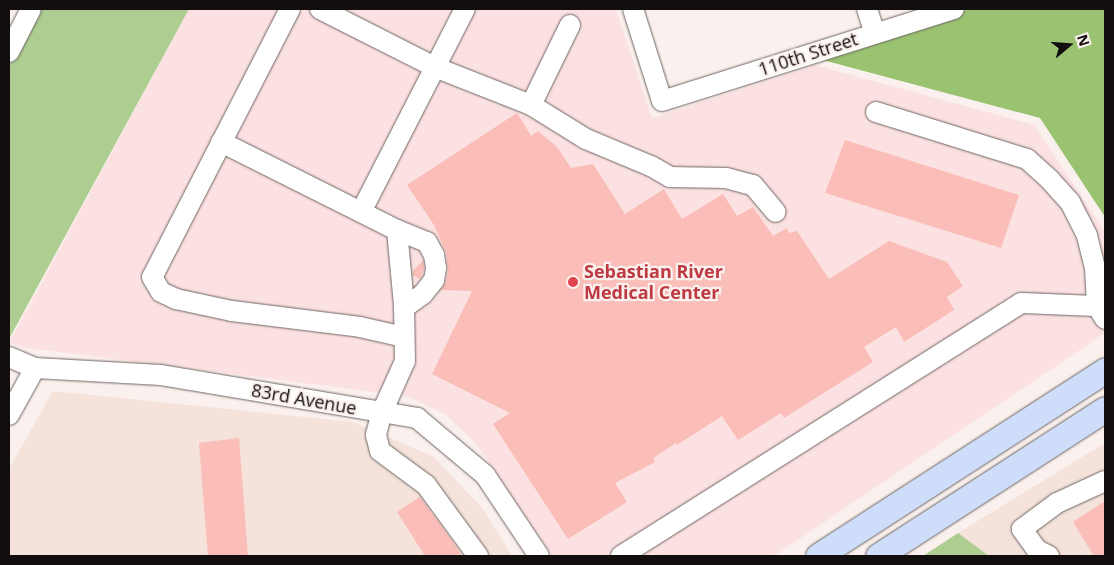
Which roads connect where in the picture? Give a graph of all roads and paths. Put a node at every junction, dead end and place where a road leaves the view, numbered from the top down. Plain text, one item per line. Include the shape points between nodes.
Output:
1 (31, 9) edge
2 (290, 9) edge
3 (320, 9) edge
4 (465, 9) edge
5 (633, 9) edge
6 (867, 9) edge
7 (954, 9) edge
8 (570, 25) dead end
9 (875, 33) junction
10 (9, 52) edge
11 (437, 68) junction
12 (531, 105) junction
13 (876, 112) dead end
14 (221, 142) junction
15 (361, 212) junction
16 (776, 212) dead end
17 (397, 230) junction
18 (404, 308) junction
19 (1101, 312) edge
20 (404, 337) junction
21 (9, 357) edge
22 (35, 368) junction
23 (1105, 370) edge
24 (1105, 409) edge
25 (382, 412) junction
26 (9, 415) edge
27 (1105, 481) edge
28 (478, 556) edge
29 (539, 556) edge
30 (622, 556) edge
31 (818, 556) edge
32 (878, 556) edge
33 (1049, 556) edge

1 - 10 street
2 - 14 street
3 - 11 street
4 - 11 street
5 - 9 street, 110th Street via 662,101
6 - 9 street
7 - 9 street, 110th Street
8 - 12 street
11 - 12 street
11 - 15 street
12 - 16 street via 586,139 670,177 726,178 753,185
13 - 19 street via 1027,160 1070,202 1088,236
14 - 15 street
14 - 20 street via 152,278 161,292 176,299 232,311 360,327
15 - 17 street
17 - 18 street
17 - 18 street via 427,242 436,268 434,280 423,294
18 - 20 street
19 - 30 street via 1021,302
20 - 25 street via 405,361
21 - 22 street, 83rd Avenue
22 - 25 street, 83rd Avenue via 161,375
22 - 26 street
23 - 31 main road
24 - 32 main road
25 - 28 street via 376,435 380,451 426,485
25 - 29 street, 83rd Avenue via 417,418 485,475
27 - 33 street via 1057,503 1022,530 1037,550

